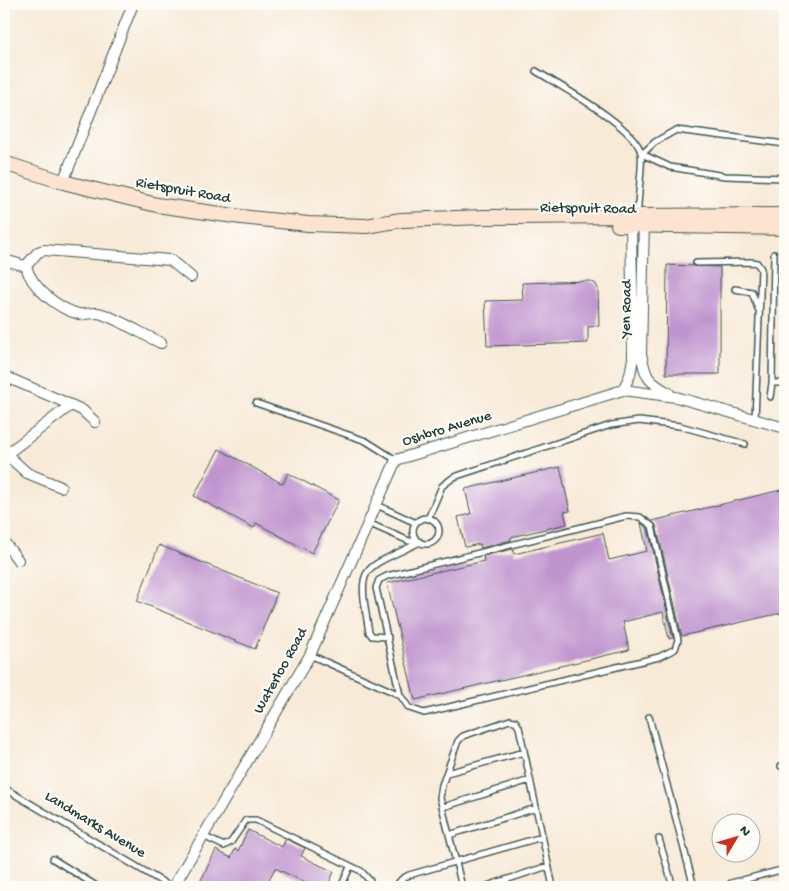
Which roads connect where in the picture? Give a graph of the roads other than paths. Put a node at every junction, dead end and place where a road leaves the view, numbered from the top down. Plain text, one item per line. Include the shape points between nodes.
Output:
1 (134, 4) edge
2 (536, 71) dead end
3 (785, 144) edge
4 (642, 154) junction
5 (4, 163) edge
6 (785, 178) edge
7 (63, 182) junction
8 (785, 215) edge
9 (638, 218) junction
10 (785, 228) edge
11 (774, 254) dead end
12 (4, 260) edge
13 (696, 263) dead end
14 (26, 266) junction
15 (190, 277) dead end
16 (735, 289) dead end
17 (759, 312) junction
18 (161, 344) dead end
19 (4, 376) edge
20 (772, 383) junction
21 (785, 383) edge
22 (623, 390) junction
23 (676, 397) junction
24 (770, 397) dead end
25 (256, 403) dead end
26 (71, 405) junction
27 (755, 420) junction
28 (95, 422) dead end
29 (785, 428) edge
30 (745, 444) dead end
31 (5, 455) edge
32 (396, 460) junction
33 (61, 487) dead end
34 (376, 505) junction
35 (428, 519) junction
36 (368, 523) junction
37 (416, 523) junction
38 (4, 542) edge
39 (418, 542) junction
40 (18, 560) dead end
41 (388, 637) junction
42 (310, 655) junction
43 (400, 695) junction
44 (649, 717) dead end
45 (524, 752) junction
46 (447, 773) junction
47 (530, 780) junction
48 (4, 788) edge
49 (443, 807) junction
50 (536, 808) junction
51 (449, 835) junction
52 (203, 836) junction
53 (542, 837) junction
54 (659, 839) dead end
55 (53, 859) dead end
56 (456, 863) junction
57 (548, 866) junction
58 (350, 867) junction
59 (785, 869) edge
60 (731, 883) dead end
61 (98, 887) edge
62 (172, 887) edge
63 (341, 887) edge
64 (370, 887) edge
65 (395, 887) edge
66 (462, 887) edge
67 (484, 887) edge
68 (553, 887) edge
69 (672, 887) edge
70 (694, 887) edge

1 - 7 street
2 - 4 lane via 626,130 636,139
3 - 4 lane via 676,130
4 - 6 lane via 670,167 716,175
4 - 9 lane, Yen Road
5 - 7 street, Rietspruit Road
7 - 9 street, Rietspruit Road via 157,205 240,217 356,225
8 - 9 street, Rietspruit Road
9 - 10 street, Rietspruit Road
9 - 22 street, Yen Road via 633,358
9 - 23 street, Yen Road via 641,354 645,376
11 - 20 lane
12 - 14 street
13 - 17 lane via 757,263 761,269
14 - 15 street via 33,256 44,250 170,260
14 - 18 street via 32,280 62,306 82,314 102,314
16 - 17 lane via 752,292
17 - 27 lane
19 - 26 street
20 - 21 lane
20 - 24 lane
22 - 23 street
22 - 32 street, Oshbro Avenue
23 - 27 street
25 - 32 lane, Oshbro Avenue via 366,440
26 - 28 street
26 - 31 street
27 - 29 street
30 - 35 lane via 680,426 639,421 611,425 454,477 442,486
31 - 33 street via 28,473
32 - 34 street, Waterloo Road
34 - 36 street, Waterloo Road
34 - 37 lane
35 - 37 lane
35 - 39 lane via 438,526 438,534 431,543
36 - 39 lane
36 - 42 street, Waterloo Road
37 - 39 lane via 413,534
38 - 40 street
39 - 41 lane via 380,560 365,575 362,588 369,632 372,636
41 - 43 lane
41 - 43 lane via 376,588 387,576 626,516 640,516 652,526 678,640 675,649 659,657 424,713 409,708
42 - 43 lane
42 - 52 street, Waterloo Road
44 - 70 lane
45 - 46 lane
45 - 46 lane via 519,727 510,720 463,736 458,741
45 - 47 lane
46 - 49 lane via 441,791
47 - 49 lane
47 - 50 lane
48 - 62 lane, Landmarks Avenue
49 - 51 lane
50 - 51 lane
50 - 53 lane
51 - 56 lane
52 - 58 lane via 224,846 231,842 246,820 256,820
52 - 62 street, Waterloo Road
53 - 56 lane
53 - 57 lane
54 - 69 lane
55 - 61 lane
56 - 65 lane via 409,875
56 - 66 lane
57 - 67 lane
57 - 68 lane
58 - 63 lane
58 - 64 lane via 366,875
59 - 60 lane

